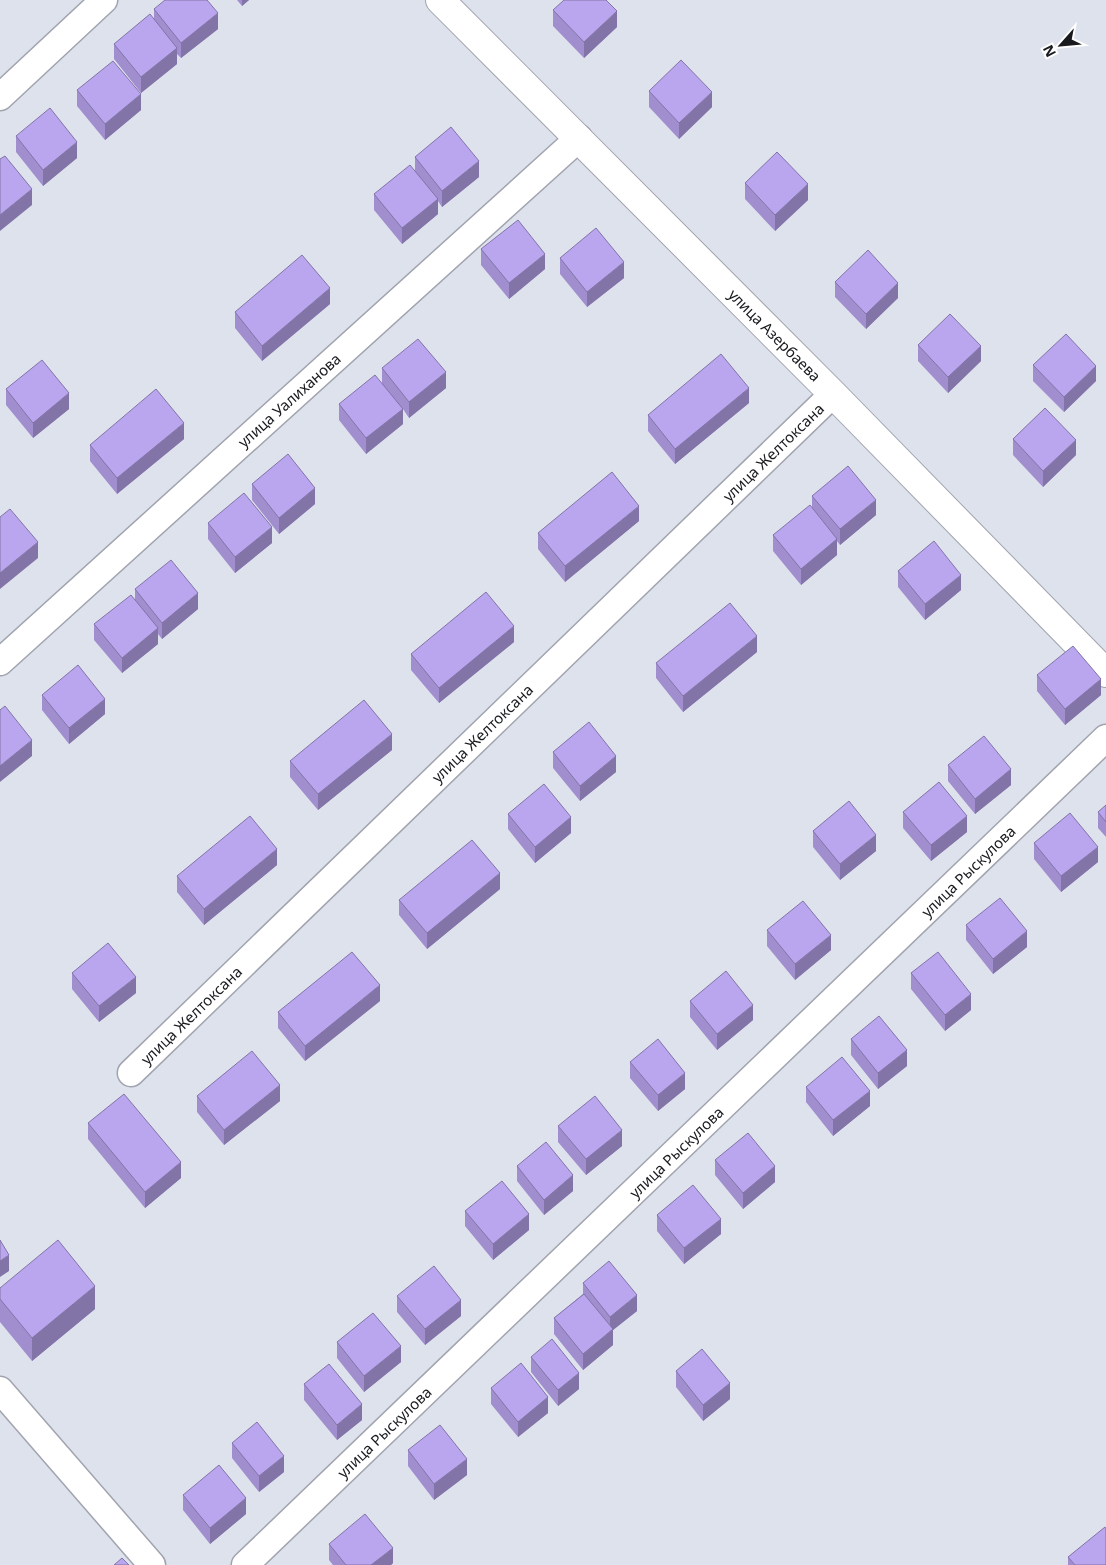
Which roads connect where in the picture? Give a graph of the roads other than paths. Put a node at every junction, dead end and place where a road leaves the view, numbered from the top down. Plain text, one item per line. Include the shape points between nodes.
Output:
1 (104, 0) edge
2 (440, 0) edge
3 (0, 97) edge
4 (579, 138) junction
5 (833, 394) junction
6 (0, 662) edge
7 (1106, 673) edge
8 (1106, 738) edge
9 (131, 1072) dead end
10 (0, 1390) edge
11 (152, 1565) edge
12 (246, 1565) edge

1 - 3 street
2 - 4 street, улица Азербаева
4 - 5 street, улица Азербаева
4 - 6 street, улица Уалиханова
5 - 7 street, улица Азербаева
5 - 9 street, улица Желтоксана
8 - 12 street, улица Рыскулова
10 - 11 street

